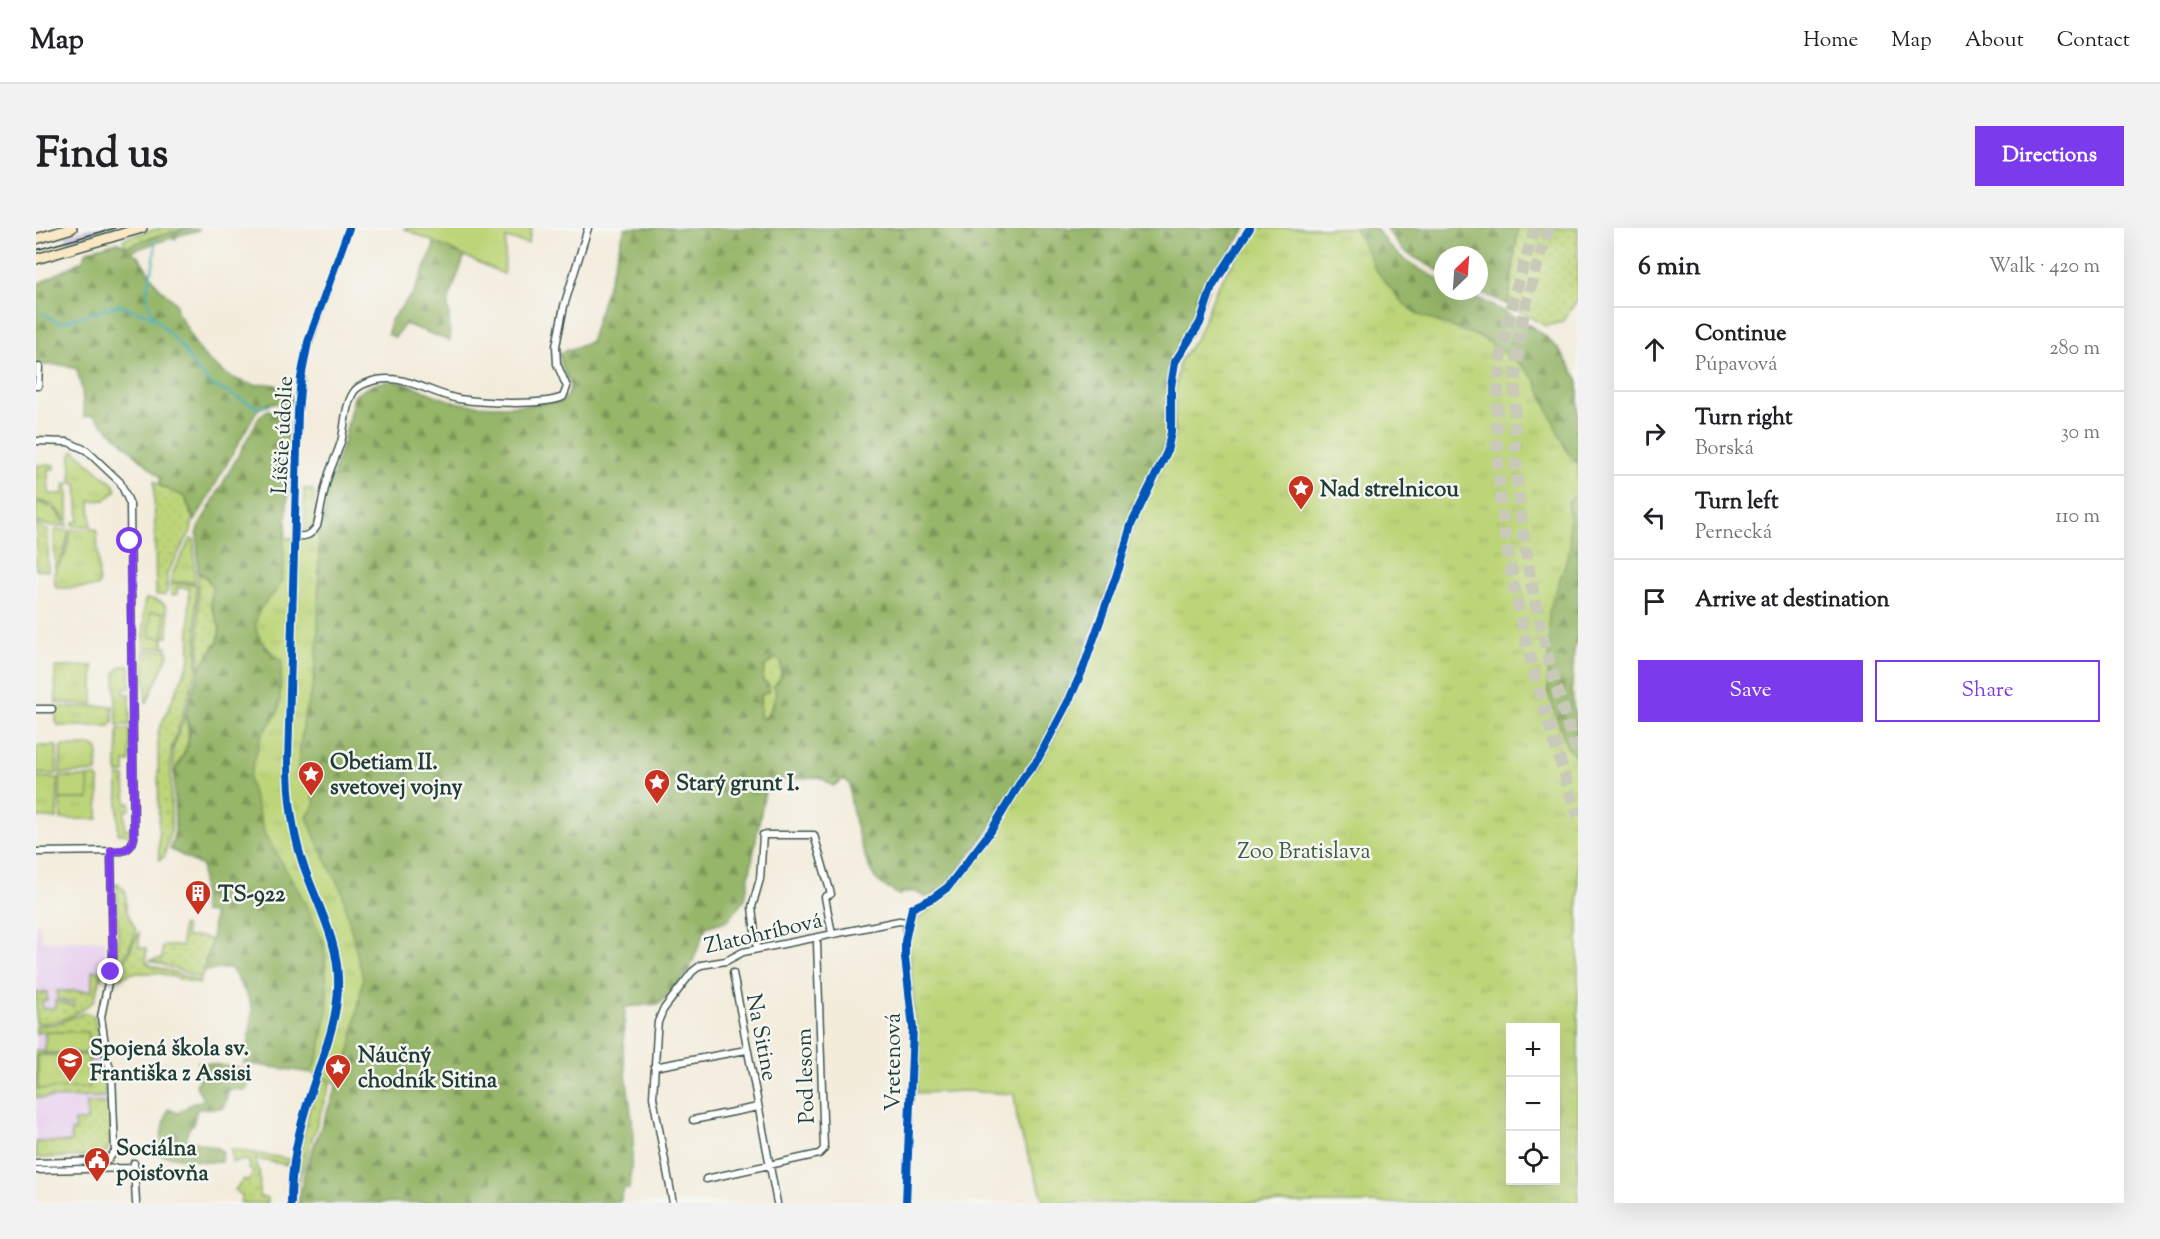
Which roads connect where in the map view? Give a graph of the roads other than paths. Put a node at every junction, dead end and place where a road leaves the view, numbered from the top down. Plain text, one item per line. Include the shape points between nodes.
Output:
1 (72, 228) edge
2 (142, 228) edge
3 (350, 228) edge
4 (588, 228) edge
5 (36, 239) edge
6 (36, 259) edge
7 (39, 366) dead end
8 (36, 386) edge
9 (36, 441) edge
10 (52, 708) dead end
11 (36, 709) edge
12 (111, 851) junction
13 (36, 852) edge
14 (908, 922) joint
15 (832, 934) junction
16 (817, 944) dead end
17 (757, 949) junction
18 (733, 973) dead end
19 (746, 1050) junction
20 (654, 1067) junction
21 (318, 1072) dead end
22 (758, 1107) junction
23 (693, 1120) dead end
24 (36, 1163) edge
25 (770, 1166) junction
26 (36, 1170) edge
27 (706, 1179) dead end
28 (136, 1203) edge
29 (291, 1203) edge
30 (674, 1203) edge
31 (777, 1203) edge
32 (906, 1203) edge

1 - 5 main road
2 - 6 main road
3 - 4 street, Líščie údolie via 305,354 298,412 294,536 307,536 317,526 349,402 363,384 398,379 472,400 523,402 563,397 567,387 557,364 557,339
7 - 8 street
9 - 12 street via 68,442 86,450 120,482 130,504 134,837 126,850
10 - 11 street
12 - 13 street
12 - 24 street via 113,958 101,1017 112,1074 115,1151 102,1161
14 - 15 street, Zlatohríbová
14 - 32 street, Vretenová via 904,957 913,1054
15 - 17 street, Zlatohríbová
15 - 17 street via 825,897 831,894 814,835 763,835 760,879 752,907
16 - 25 street, Pod lesom via 824,1149 819,1154
17 - 20 street, Zlatohríbová via 726,961 700,965 692,972 660,1016
18 - 19 street, Na Sitine
19 - 20 street
19 - 22 street, Na Sitine
20 - 30 street, Zlatohríbová via 653,1097
21 - 29 street via 298,1138
22 - 23 street, Na Sitine
22 - 25 street, Na Sitine
25 - 27 street
25 - 31 street, Na Sitine
26 - 28 street via 135,1166

